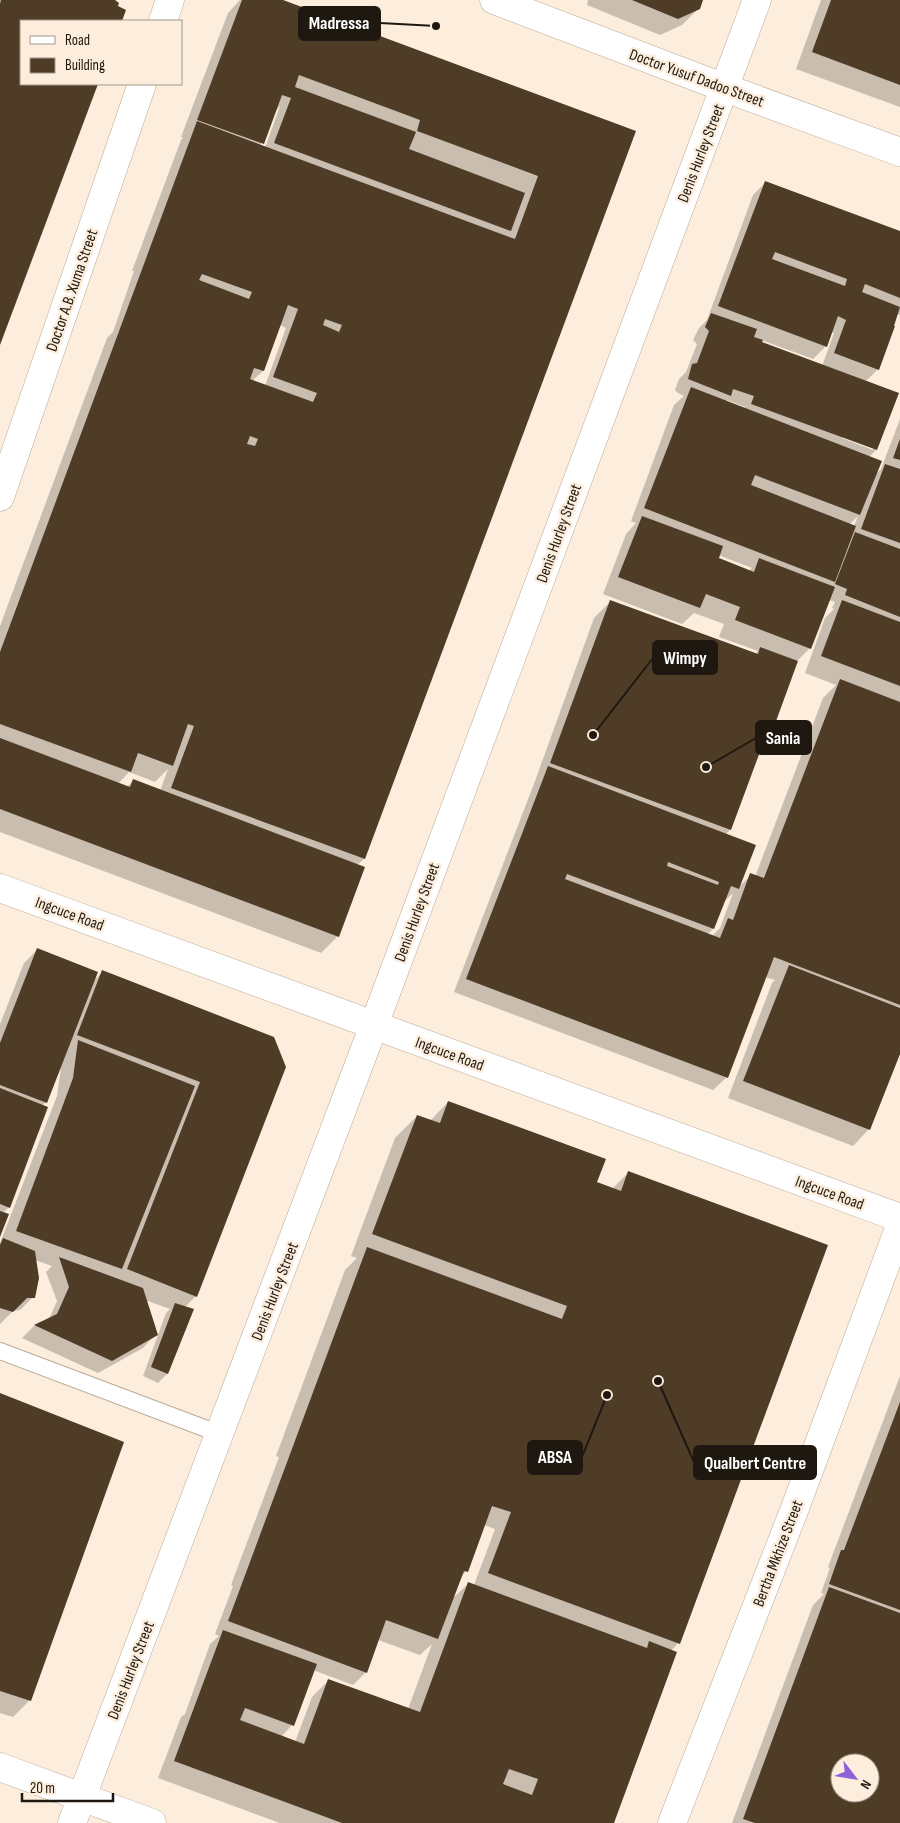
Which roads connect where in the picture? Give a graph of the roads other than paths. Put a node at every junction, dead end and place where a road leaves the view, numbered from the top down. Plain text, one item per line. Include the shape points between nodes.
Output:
1 (170, 0) edge
2 (494, 0) edge
3 (757, 0) edge
4 (163, 20) edge
5 (142, 85) edge
6 (725, 88) junction
7 (900, 152) edge
8 (0, 497) edge
9 (0, 888) edge
10 (374, 1025) junction
11 (900, 1218) edge
12 (900, 1226) edge
13 (0, 1351) edge
14 (220, 1434) junction
15 (0, 1767) edge
16 (82, 1798) junction
17 (72, 1823) edge
18 (152, 1823) edge
19 (672, 1823) edge

1 - 4 street
2 - 6 street, Doctor Yusuf Dadoo Street
3 - 6 street, Denis Hurley Street
5 - 8 street, Doctor A.B. Xuma Street
6 - 7 street, Doctor Yusuf Dadoo Street
6 - 10 street, Denis Hurley Street
9 - 10 street, Ingcuce Road
10 - 11 street, Ingcuce Road
10 - 14 street, Denis Hurley Street
12 - 19 street, Bertha Mkhize Street
13 - 14 lane
14 - 16 street, Denis Hurley Street
15 - 16 street
16 - 17 street, Denis Hurley Street
16 - 18 street

